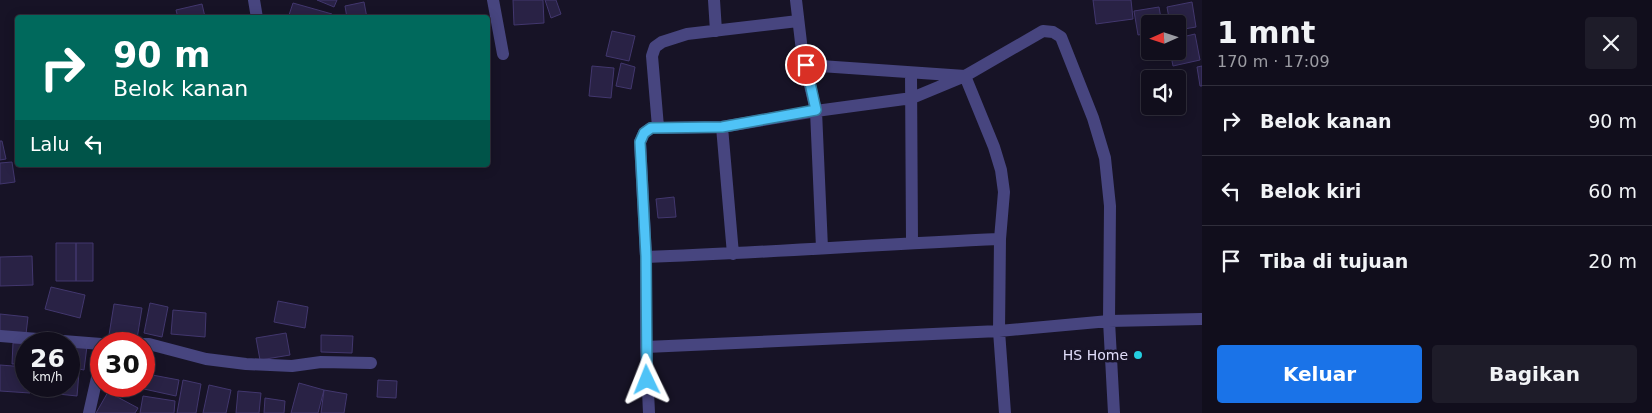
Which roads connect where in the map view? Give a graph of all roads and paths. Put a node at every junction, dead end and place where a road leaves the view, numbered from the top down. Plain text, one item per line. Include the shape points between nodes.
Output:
1 (254, 0) edge
2 (493, 0) edge
3 (714, 0) edge
4 (796, 0) edge
5 (256, 15) edge
6 (798, 21) junction
7 (716, 31) junction
8 (503, 54) dead end
9 (806, 65) junction
10 (911, 73) junction
11 (965, 76) junction
12 (912, 98) junction
13 (816, 110) junction
14 (658, 127) junction
15 (722, 127) junction
16 (1000, 239) junction
17 (912, 242) junction
18 (822, 248) junction
19 (733, 254) junction
20 (646, 256) junction
21 (1202, 319) edge
22 (1109, 321) junction
23 (1000, 331) junction
24 (0, 336) edge
25 (90, 343) edge
26 (155, 346) edge
27 (646, 346) junction
28 (371, 363) dead end
29 (93, 397) edge
30 (89, 413) edge
31 (649, 413) edge
32 (1005, 413) edge
33 (1114, 413) edge

1 - 5 street
2 - 8 street
3 - 7 street
4 - 6 street
6 - 7 street
6 - 9 street
7 - 14 street via 686,34 655,47 652,56
9 - 10 street
9 - 13 street
10 - 11 street
10 - 12 street
11 - 12 street
11 - 16 street via 1001,170 1004,192
11 - 22 street via 1043,31 1061,37 1105,158 1110,206
12 - 13 street
12 - 17 street
13 - 15 street
13 - 18 street
14 - 15 street
14 - 20 street via 644,133 640,142
15 - 19 street
16 - 17 street
16 - 23 street
17 - 18 street
18 - 19 street
19 - 20 street
20 - 27 street
21 - 22 street
22 - 23 street
22 - 33 street
23 - 27 street
23 - 32 street
24 - 25 street
26 - 28 street via 206,359 246,364
27 - 31 street
29 - 30 street

